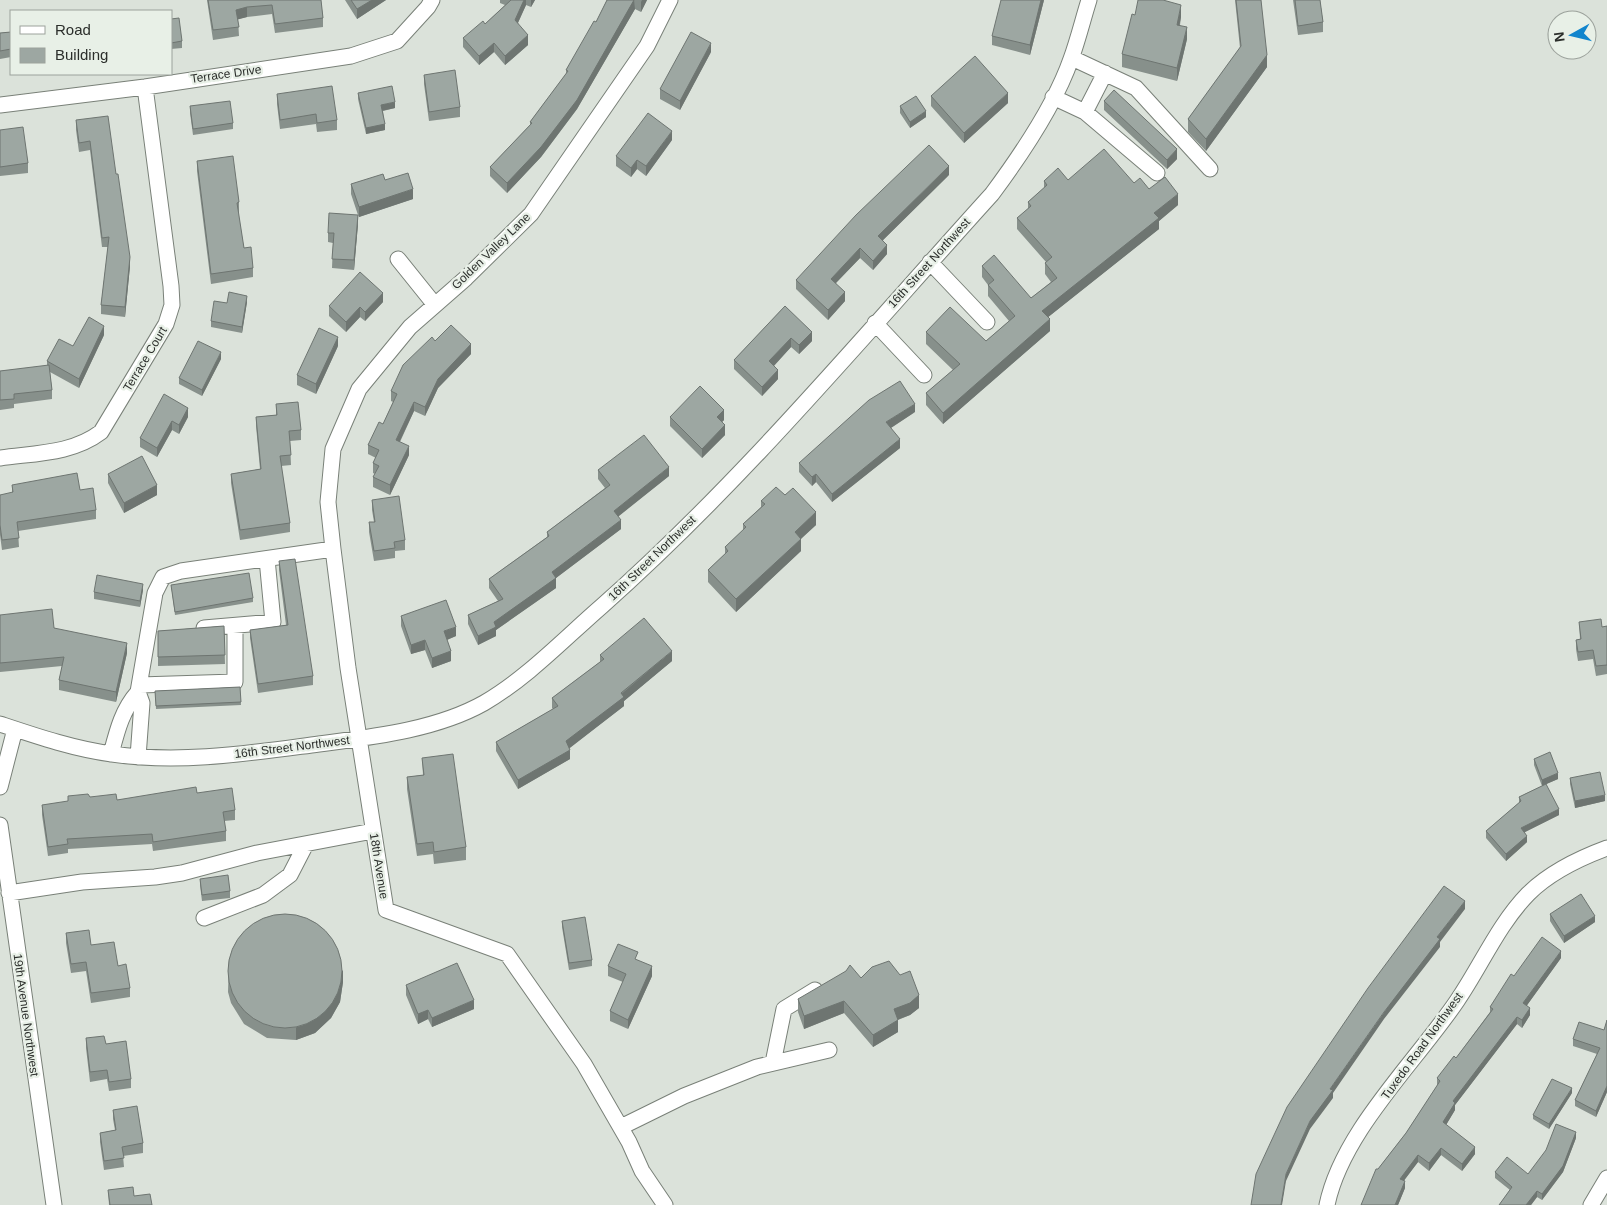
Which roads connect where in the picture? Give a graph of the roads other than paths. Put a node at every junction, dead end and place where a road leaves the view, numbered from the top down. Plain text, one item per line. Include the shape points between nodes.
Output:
1 (432, 0) edge
2 (670, 0) edge
3 (1089, 0) edge
4 (1072, 58) junction
5 (1105, 73) junction
6 (145, 86) junction
7 (1053, 97) junction
8 (0, 105) edge
9 (1085, 112) junction
10 (1210, 169) dead end
11 (1157, 173) dead end
12 (398, 259) dead end
13 (930, 262) junction
14 (435, 305) junction
15 (988, 322) dead end
16 (875, 323) junction
17 (924, 375) dead end
18 (0, 458) edge
19 (328, 502) joint
20 (333, 549) junction
21 (268, 559) junction
22 (235, 627) junction
23 (187, 629) edge
24 (167, 630) edge
25 (148, 632) junction
26 (139, 688) junction
27 (0, 724) edge
28 (15, 729) junction
29 (359, 738) junction
30 (111, 754) junction
31 (138, 757) junction
32 (0, 787) edge
33 (0, 825) edge
34 (373, 832) junction
35 (306, 844) junction
36 (1607, 848) edge
37 (9, 893) junction
38 (204, 918) dead end
39 (825, 985) edge
40 (829, 1050) dead end
41 (774, 1063) junction
42 (621, 1128) junction
43 (1607, 1178) edge
44 (54, 1205) edge
45 (665, 1205) edge
46 (1327, 1205) edge
47 (1591, 1205) edge

1 - 6 street, Terrace Drive via 397,40 351,56
2 - 14 street, Golden Valley Lane via 647,46 531,214
3 - 4 street, 16th Street Northwest
4 - 5 street
4 - 7 street, 16th Street Northwest
5 - 9 street
5 - 10 street via 1136,88
6 - 8 street, Terrace Drive
6 - 18 street, Terrace Court via 171,286 172,305 166,324 101,432 88,442 69,449
7 - 9 street
7 - 13 street, 16th Street Northwest via 1014,164 992,194
9 - 11 street
12 - 14 street
13 - 15 street
13 - 16 street, 16th Street Northwest
14 - 19 street, Golden Valley Lane via 410,327 359,389 333,449
16 - 17 street
16 - 29 street, 16th Street Northwest via 753,458 649,564 509,686 482,704 452,717 385,735
19 - 20 street, 18th Avenue
20 - 21 street
20 - 29 street, 18th Avenue
21 - 22 street via 274,622
21 - 25 street via 181,571 163,577 155,593
22 - 23 street
22 - 26 street via 236,682
24 - 25 street
25 - 26 street
26 - 30 street via 121,718
26 - 31 street via 142,703
27 - 28 street, 16th Street Northwest
28 - 30 street, 16th Street Northwest
28 - 32 street
29 - 31 street, 16th Street Northwest via 193,758
29 - 34 street, 18th Avenue
30 - 31 street, 16th Street Northwest
33 - 37 street, 19th Avenue Northwest
34 - 35 street
34 - 42 street, 18th Avenue via 386,910 506,954 584,1064
35 - 37 street via 173,874 82,882
35 - 38 street via 290,875 263,895
36 - 46 street, Tuxedo Road Northwest via 1564,868 1529,893 1488,948 1458,1000 1355,1136
37 - 44 street, 19th Avenue Northwest
39 - 41 street via 784,1009
40 - 41 street
41 - 42 street via 684,1096
42 - 45 street, 18th Avenue via 642,1171
43 - 47 street

